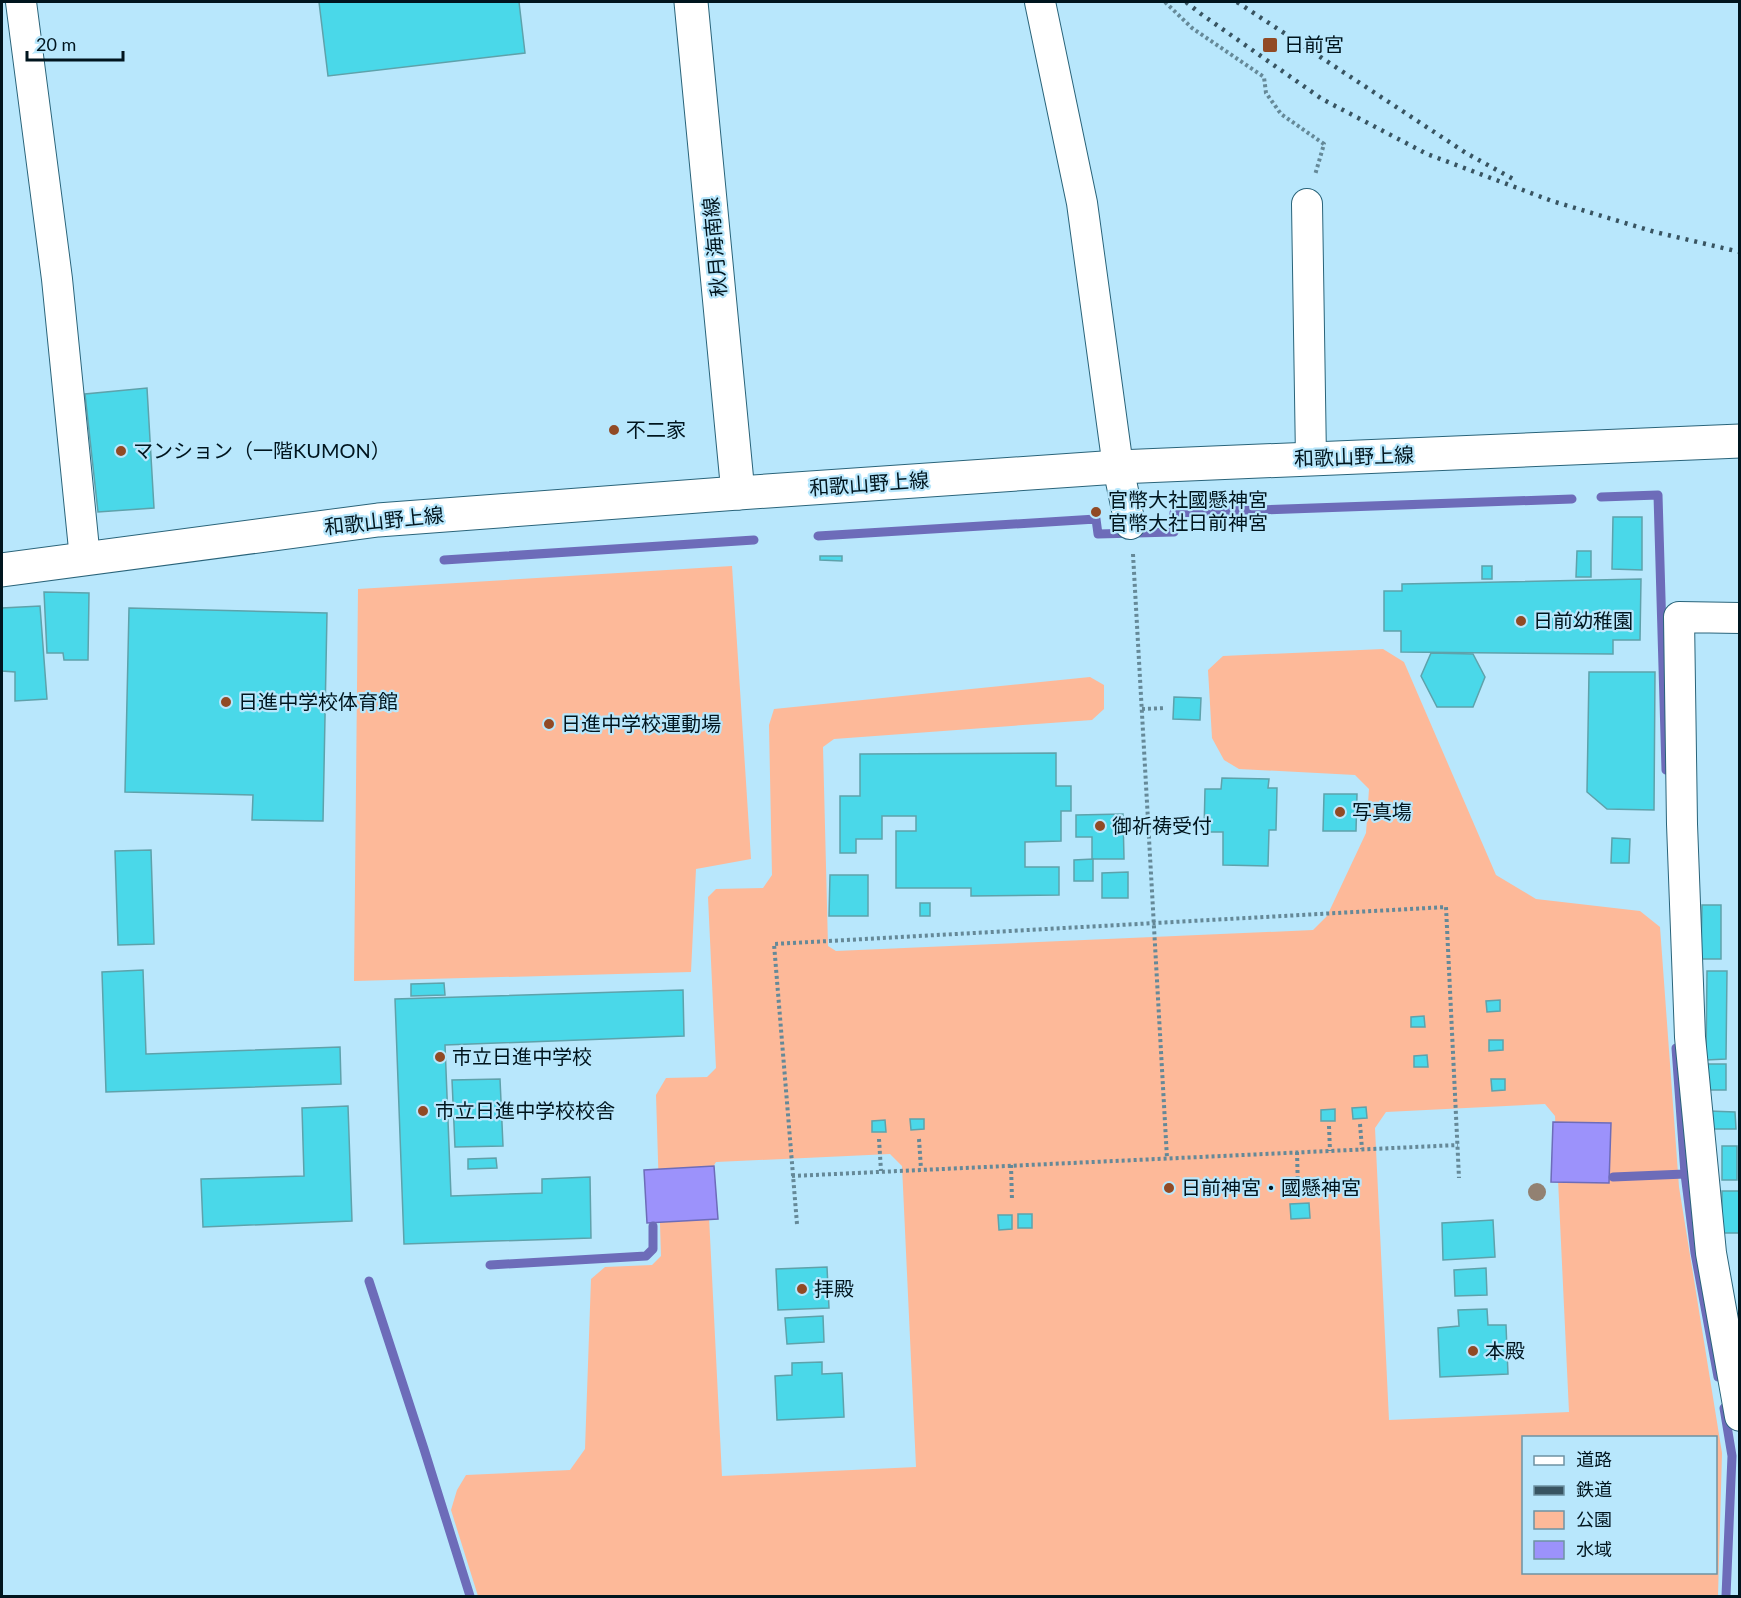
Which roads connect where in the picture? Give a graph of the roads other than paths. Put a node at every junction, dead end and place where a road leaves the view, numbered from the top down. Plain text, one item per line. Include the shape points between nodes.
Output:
1 (21, 2) edge
2 (691, 2) edge
3 (1040, 2) edge
4 (1306, 204) road end
5 (1740, 441) edge
6 (1311, 459) junction
7 (1118, 467) junction
8 (738, 493) junction
9 (1131, 534) road end
10 (85, 559) junction
11 (2, 570) edge
12 (1740, 618) edge
13 (1740, 1416) edge

1 - 10 street via 57,279
2 - 8 main road, 秋月海南線
3 - 7 street via 1082,203
4 - 6 street
5 - 6 main road, 和歌山野上線
6 - 7 main road, 和歌山野上線
7 - 8 main road, 和歌山野上線
7 - 9 street
8 - 10 main road, 和歌山野上線 via 378,520
10 - 11 main road, 和歌山野上線
12 - 13 street via 1679,617 1690,1037 1711,1253

